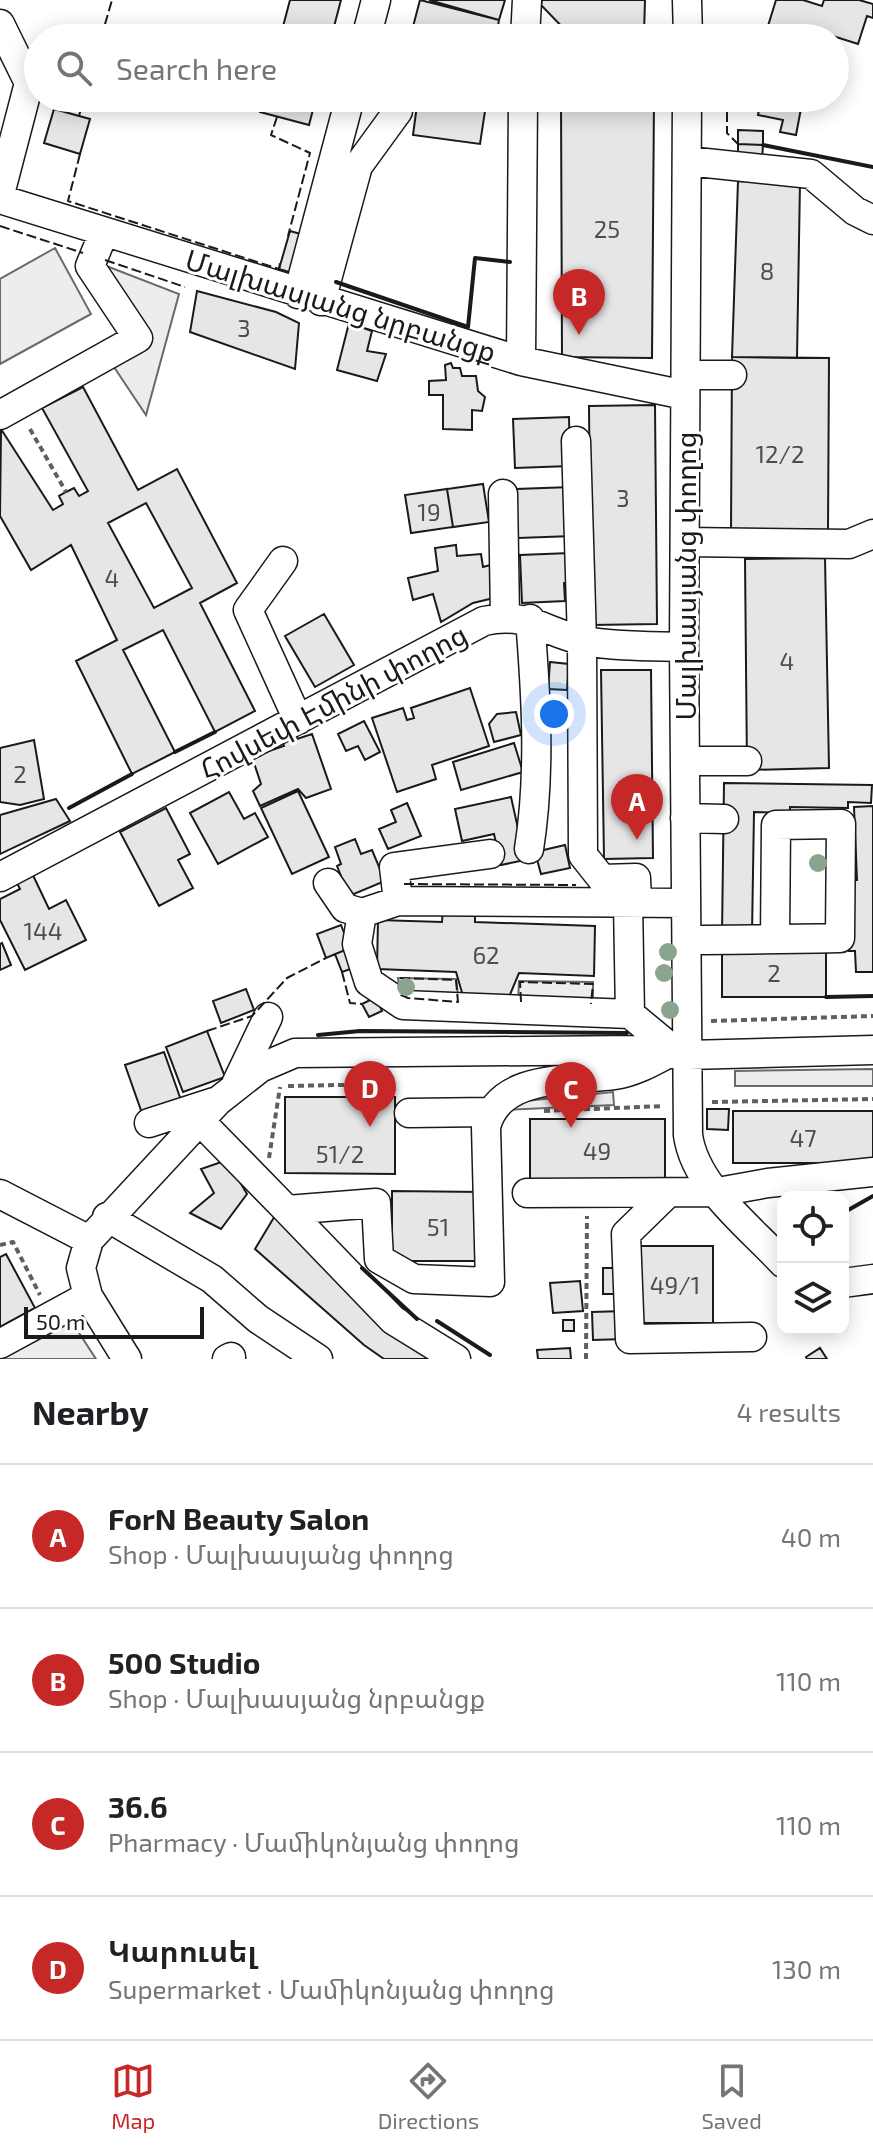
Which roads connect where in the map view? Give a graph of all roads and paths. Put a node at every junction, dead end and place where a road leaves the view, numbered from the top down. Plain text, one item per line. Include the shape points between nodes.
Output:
1 (376, 0) edge
2 (527, 0) edge
3 (687, 0) edge
4 (0, 24) edge
5 (370, 24) edge
6 (526, 24) edge
7 (688, 24) edge
8 (24, 73) edge
9 (24, 102) edge
10 (347, 112) edge
11 (397, 112) edge
12 (523, 112) edge
13 (687, 112) edge
14 (687, 161) junction
15 (0, 196) edge
16 (873, 220) edge
17 (104, 232) junction
18 (309, 297) junction
19 (521, 361) junction
20 (732, 375) dead end
21 (686, 385) junction
22 (8, 410) edge
23 (576, 441) dead end
24 (66, 492) dead end
25 (503, 494) dead end
26 (873, 534) edge
27 (685, 542) junction
28 (283, 561) dead end
29 (517, 618) junction
30 (582, 641) junction
31 (684, 647) junction
32 (298, 720) junction
33 (685, 761) junction
34 (747, 761) dead end
35 (685, 818) junction
36 (724, 819) dead end
37 (529, 849) dead end
38 (490, 854) dead end
39 (0, 877) edge
40 (328, 883) dead end
41 (398, 901) junction
42 (632, 903) junction
43 (686, 903) junction
44 (362, 913) junction
45 (775, 939) junction
46 (687, 940) junction
47 (630, 1014) junction
48 (873, 1016) edge
49 (268, 1017) dead end
50 (873, 1039) edge
51 (679, 1043) junction
52 (873, 1050) edge
53 (873, 1099) edge
54 (217, 1103) junction
55 (681, 1105) junction
56 (538, 1111) dead end
57 (490, 1112) junction
58 (409, 1113) joint
59 (149, 1123) dead end
60 (873, 1172) edge
61 (265, 1187) junction
62 (718, 1192) junction
63 (527, 1193) dead end
64 (0, 1194) edge
65 (587, 1194) junction
66 (667, 1194) junction
67 (294, 1201) junction
68 (107, 1217) junction
69 (89, 1240) junction
70 (0, 1245) edge
71 (777, 1256) edge
72 (873, 1279) edge
73 (849, 1282) edge
74 (88, 1296) junction
75 (50, 1316) junction
76 (752, 1337) dead end
77 (0, 1344) edge
78 (127, 1359) edge
79 (318, 1359) edge
80 (456, 1359) edge
81 (586, 1359) edge

1 - 5 street
2 - 6 street
3 - 7 street
4 - 8 street
9 - 15 street
10 - 18 street
11 - 18 street via 358,166
12 - 19 street
13 - 14 street, Մալխասյանց փողոց
14 - 16 street via 811,174
14 - 21 street, Մալխասյանց փողոց
15 - 17 street, Մալխասյանց նրբանցք
17 - 18 street, Մալխասյանց նրբանցք
17 - 22 street via 90,266 138,338
18 - 19 street, Մալխասյանց նրբանցք
19 - 21 street, Մալխասյանց նրբանցք
20 - 21 street, Մալխասյանց նրբանցք
21 - 27 street, Մալխասյանց փողոց
22 - 24 path
23 - 30 street
25 - 29 street
26 - 27 street via 849,544
27 - 31 street, Մալխասյանց փողոց
28 - 32 street via 248,610
29 - 30 street
29 - 32 street, Հովսեփ Էմինի փողոց via 484,621
29 - 37 street via 535,683
30 - 31 street
30 - 42 street via 583,855 602,879 636,878
31 - 33 street, Մալխասյանց փողոց
32 - 39 street, Հովսեփ Էմինի փողոց
33 - 34 street
33 - 35 street, Մալխասյանց փողոց
35 - 36 street
35 - 43 street, Մալխասյանց փողոց
38 - 41 street via 394,867
40 - 44 street via 345,908
41 - 42 street
41 - 44 street
42 - 43 street
42 - 47 street
43 - 46 street, Մալխասյանց փողոց
44 - 47 street via 357,944 369,982 403,1005
45 - 45 street via 840,938 841,824 776,825
45 - 46 street
46 - 51 street, Մալխասյանց փողոց
47 - 51 street
48 - 51 path
49 - 54 street
50 - 51 street
51 - 52 street
51 - 54 street via 636,1050 303,1051 260,1068
51 - 55 street, Մալխասյանց փողոց
51 - 57 street via 636,1070 515,1090
53 - 55 path via 744,1099
54 - 59 street
54 - 61 street
54 - 68 street
55 - 56 path
55 - 62 street, Մալխասյանց փողոց via 691,1157
57 - 58 street
57 - 67 street via 490,1282 414,1279 379,1259 376,1203
58 - 61 path via 390,1084 280,1086
60 - 62 street
61 - 67 street
62 - 66 street
62 - 71 street, Մալխասյանց փողոց
63 - 65 street
64 - 69 street
65 - 66 street
65 - 81 path
66 - 76 street via 626,1234 630,1339
67 - 80 street via 393,1320
68 - 69 street
68 - 79 street via 212,1279 258,1319
69 - 74 street via 81,1268
70 - 75 path via 13,1242
72 - 73 street
74 - 75 street
74 - 78 street
75 - 77 street

